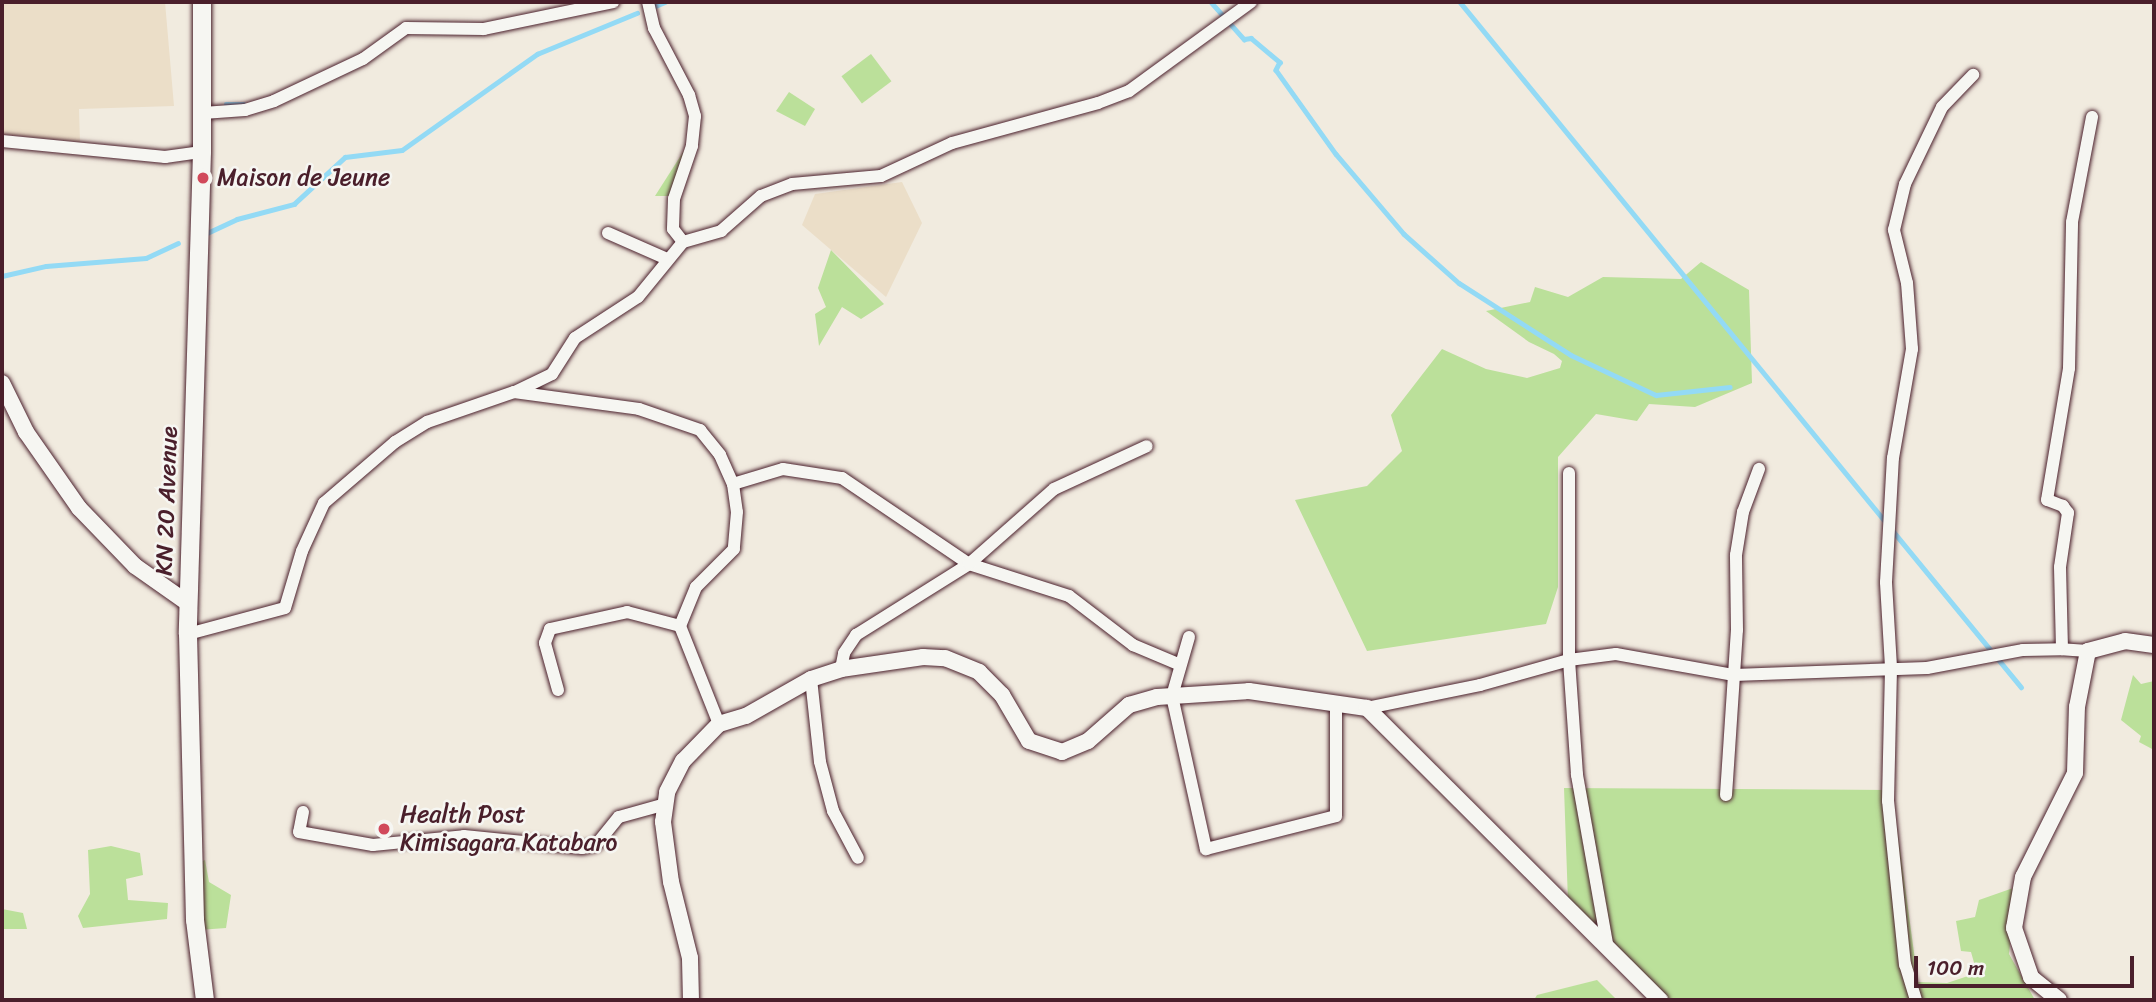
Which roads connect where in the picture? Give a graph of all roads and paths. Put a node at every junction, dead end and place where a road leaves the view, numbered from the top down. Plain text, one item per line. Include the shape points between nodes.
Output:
1 (202, 2) edge
2 (613, 2) edge
3 (648, 2) edge
4 (1251, 2) edge
5 (1973, 75) dead end
6 (203, 113) junction
7 (2092, 117) dead end
8 (2, 141) edge
9 (202, 152) junction
10 (608, 233) dead end
11 (683, 242) junction
12 (667, 259) junction
13 (2, 383) edge
14 (514, 392) junction
15 (1147, 446) dead end
16 (1759, 469) dead end
17 (1569, 473) dead end
18 (733, 484) junction
19 (970, 564) junction
20 (189, 604) junction
21 (680, 626) junction
22 (188, 634) junction
23 (1189, 637) dead end
24 (2154, 645) edge
25 (2062, 649) junction
26 (2088, 651) junction
27 (1569, 660) junction
28 (1178, 664) junction
29 (1891, 667) junction
30 (841, 669) junction
31 (1734, 675) junction
32 (811, 679) junction
33 (558, 690) dead end
34 (1172, 696) junction
35 (1336, 702) junction
36 (1367, 708) junction
37 (719, 724) junction
38 (1726, 795) dead end
39 (666, 804) junction
40 (303, 812) dead end
41 (859, 858) dead end
42 (1607, 943) junction
43 (205, 1000) edge
44 (691, 1000) edge
45 (1660, 1000) edge
46 (1916, 1000) edge
47 (2059, 1000) edge

1 - 6 main road, KN 20 Avenue
2 - 6 street via 495,28 406,28 363,59 274,101 245,110
3 - 11 street via 654,27 689,94 695,116 692,146 674,199 673,229
4 - 11 street via 1129,91 952,143 881,176 792,184 761,196 721,231
5 - 29 street via 1942,107 1905,184 1894,230 1907,283 1912,349 1893,458 1886,582
6 - 9 main road, KN 20 Avenue
7 - 25 street via 2072,222 2069,368 2048,474 2047,500 2068,513 2060,567
8 - 9 street via 165,157
9 - 20 main road, KN 20 Avenue
10 - 12 street
11 - 12 street
12 - 14 street via 638,297 575,338 552,374
13 - 20 street via 26,432 86,517 135,566
14 - 18 street via 639,409 674,419 711,441
14 - 22 street via 411,431 329,498 314,521 288,602 279,613
15 - 19 street via 1054,489
16 - 31 street via 1743,512 1736,555
17 - 27 street
18 - 19 street via 783,469 842,478
18 - 21 street via 734,549 696,587
19 - 28 street via 1069,596 1133,645
19 - 30 street via 856,635 844,653
20 - 22 main road, KN 20 Avenue
21 - 33 street via 627,612 550,629 545,643
21 - 37 street
22 - 43 main road, KN 20 Avenue via 195,906
23 - 28 street
24 - 26 street via 2125,640
25 - 26 street
25 - 29 street via 2023,650 1955,666
26 - 47 street via 2077,707 2075,772 2023,877 2014,928 2031,977
27 - 31 street via 1616,654
27 - 36 street via 1480,685
27 - 42 street via 1577,775
28 - 34 street
29 - 31 street
29 - 46 street via 1890,841 1905,965
30 - 32 street
30 - 34 street via 945,658 979,672 996,688 1029,741 1062,752 1088,741 1129,705
31 - 38 street
32 - 37 street via 746,716
32 - 41 street via 827,786 834,811
34 - 35 street via 1249,691
34 - 35 street via 1206,849 1336,816
35 - 36 street
36 - 42 street
37 - 39 street via 683,761
39 - 40 street via 619,817 596,845 582,848 464,836 373,845 299,832
39 - 44 street via 665,841 690,958
42 - 45 street

